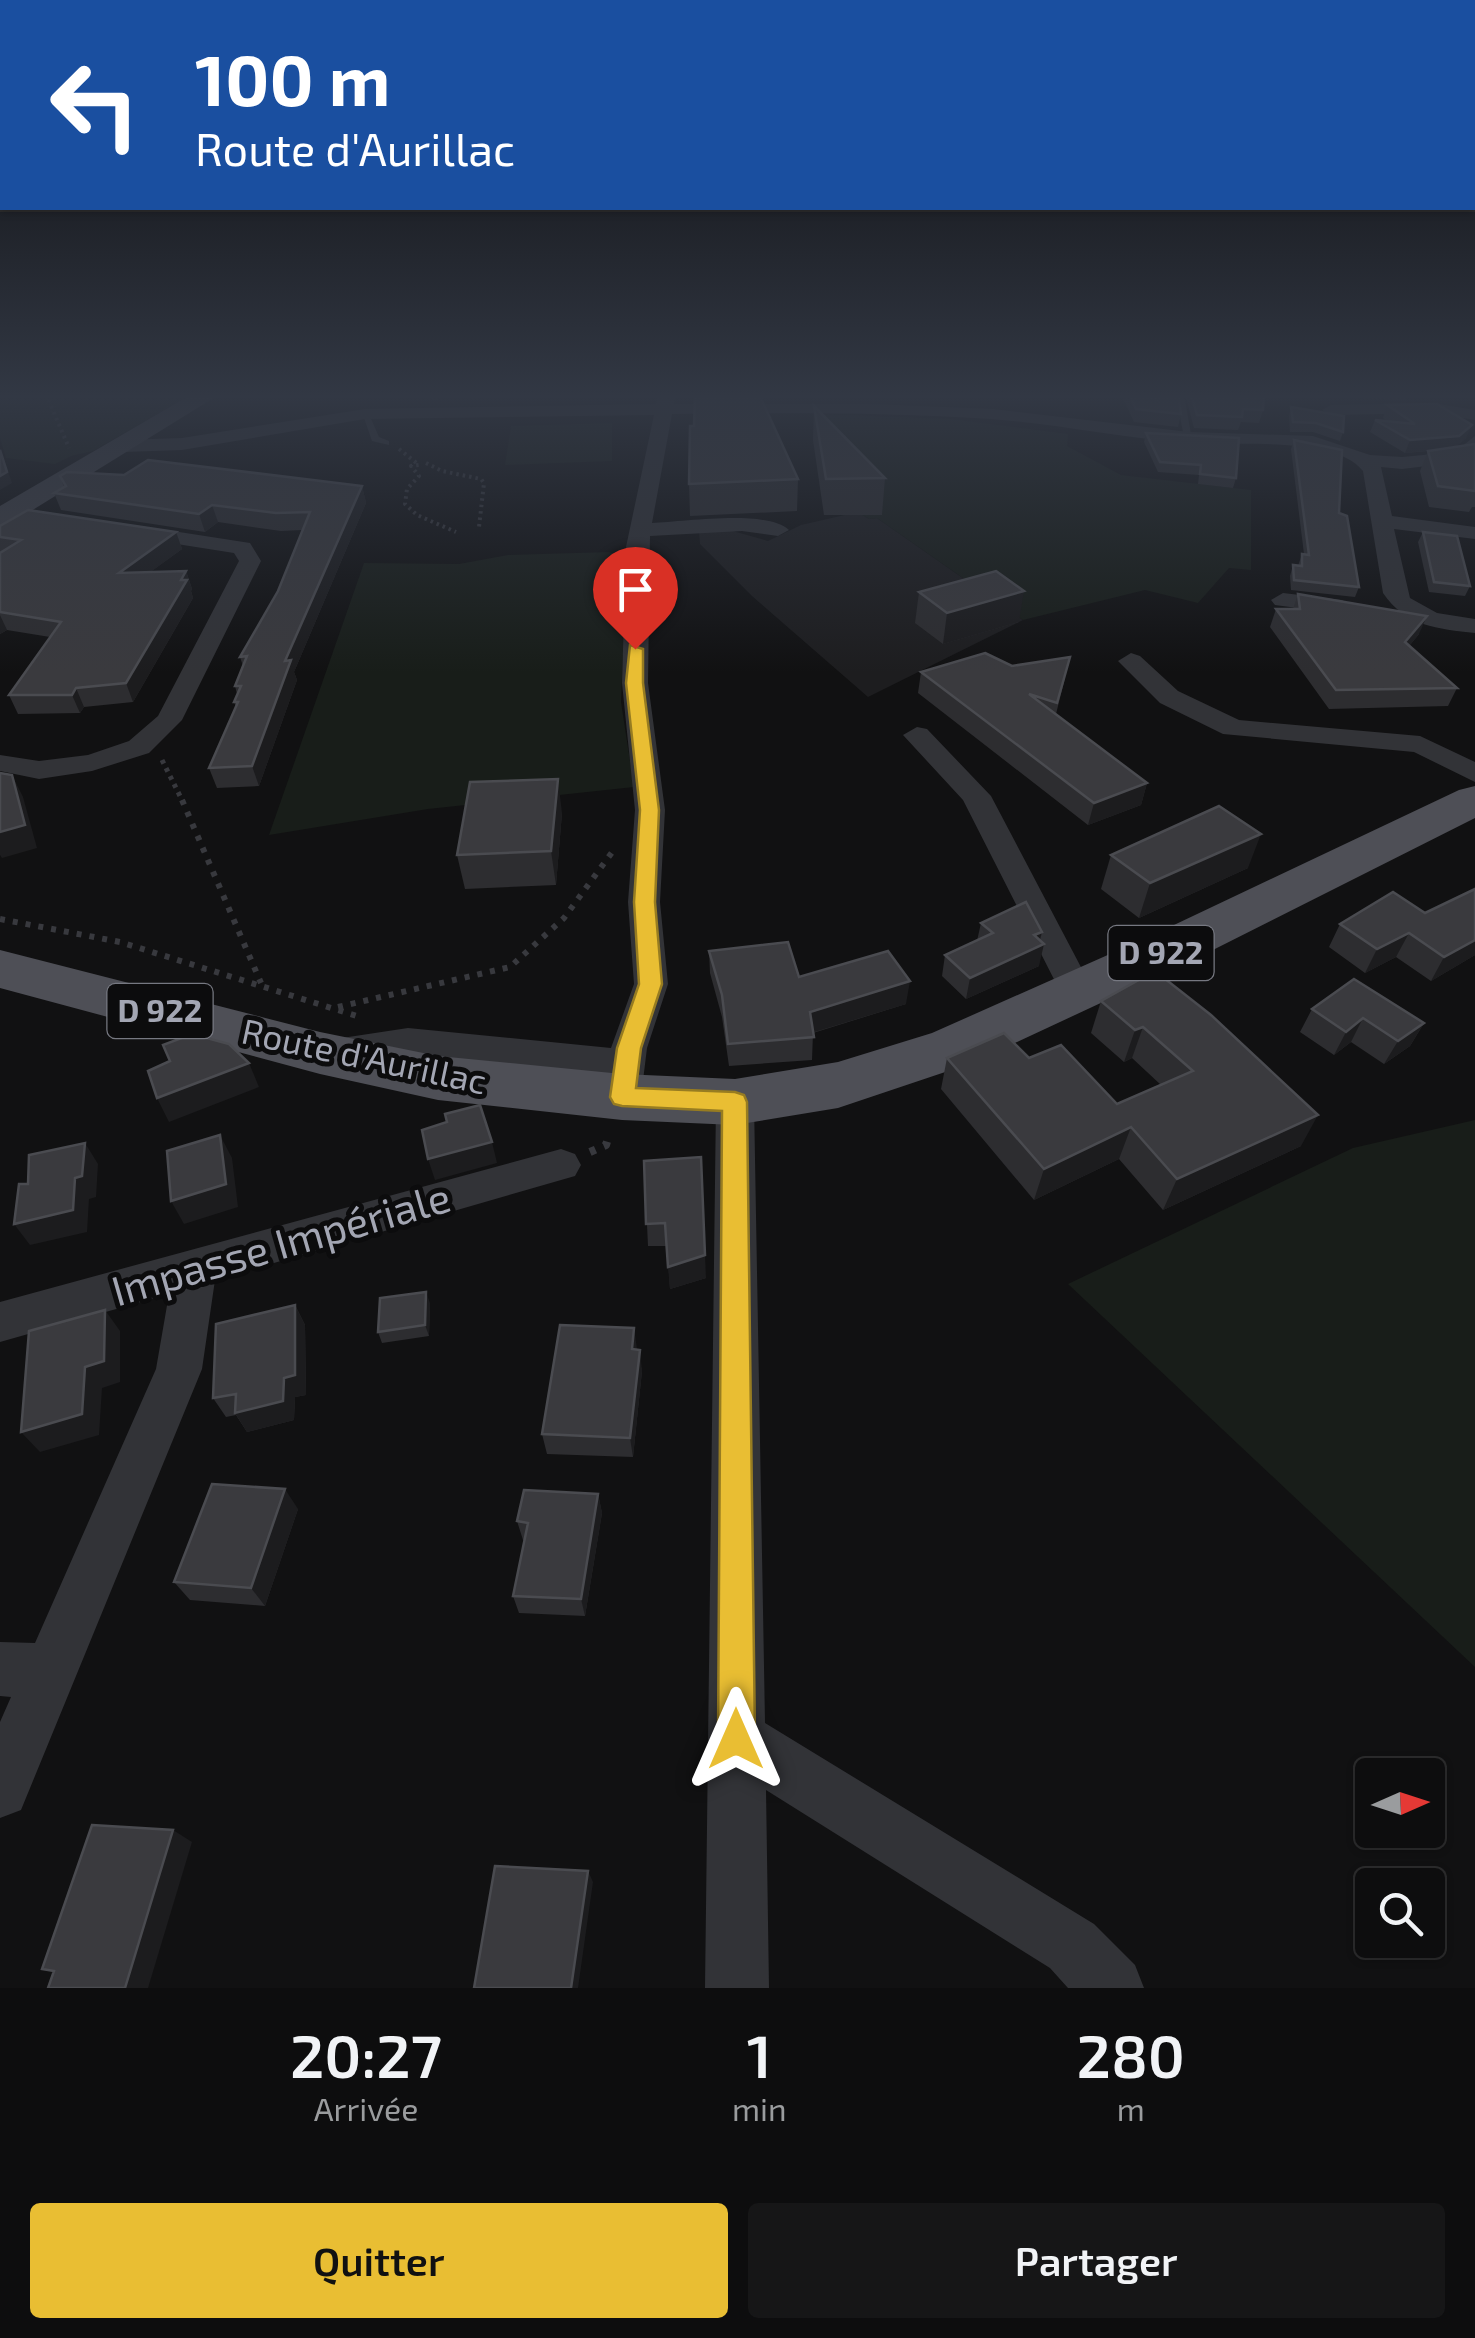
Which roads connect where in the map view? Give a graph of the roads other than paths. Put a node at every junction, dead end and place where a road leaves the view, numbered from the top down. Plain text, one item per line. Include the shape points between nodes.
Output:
1 (52, 487) edge
2 (651, 487) edge
3 (1376, 487) edge
4 (3, 514) edge
5 (41, 517) edge
6 (1382, 521) junction
7 (114, 528) edge
8 (643, 530) junction
9 (778, 530) dead end
10 (1475, 533) edge
11 (1283, 600) dead end
12 (1418, 616) junction
13 (1475, 626) edge
14 (1131, 661) dead end
15 (917, 735) dead end
16 (0, 763) edge
17 (1475, 774) edge
18 (1475, 800) edge
19 (0, 969) edge
20 (1076, 990) junction
21 (625, 1080) junction
22 (735, 1102) junction
23 (561, 1165) dead end
24 (196, 1269) junction
25 (0, 1322) edge
26 (0, 1669) edge
27 (53, 1671) junction
28 (736, 1739) junction
29 (0, 1788) edge
30 (737, 1988) edge
31 (1112, 1988) edge

1 - 4 street
2 - 8 street
3 - 6 street
4 - 5 street
6 - 10 street
6 - 12 street via 1395,593
7 - 16 street via 242,548 250,561 169,720 140,746 92,763 39,770
8 - 9 street
8 - 21 street via 634,683 648,801 644,902 651,984
11 - 12 street
12 - 13 street
14 - 17 street via 1169,698 1234,728 1420,744
15 - 20 street via 976,796
18 - 20 main road, D 922
19 - 21 main road, Route d'Aurillac / D 922 via 339,1026 438,1078
20 - 22 main road, D 922 via 886,1071
21 - 22 main road, Route d'Aurillac / D 922
22 - 28 street
23 - 24 street, Impasse Impériale
24 - 25 street, Impasse Impériale
24 - 27 street via 179,1368
26 - 27 street
27 - 29 street
28 - 30 street
28 - 31 street via 1072,1946

